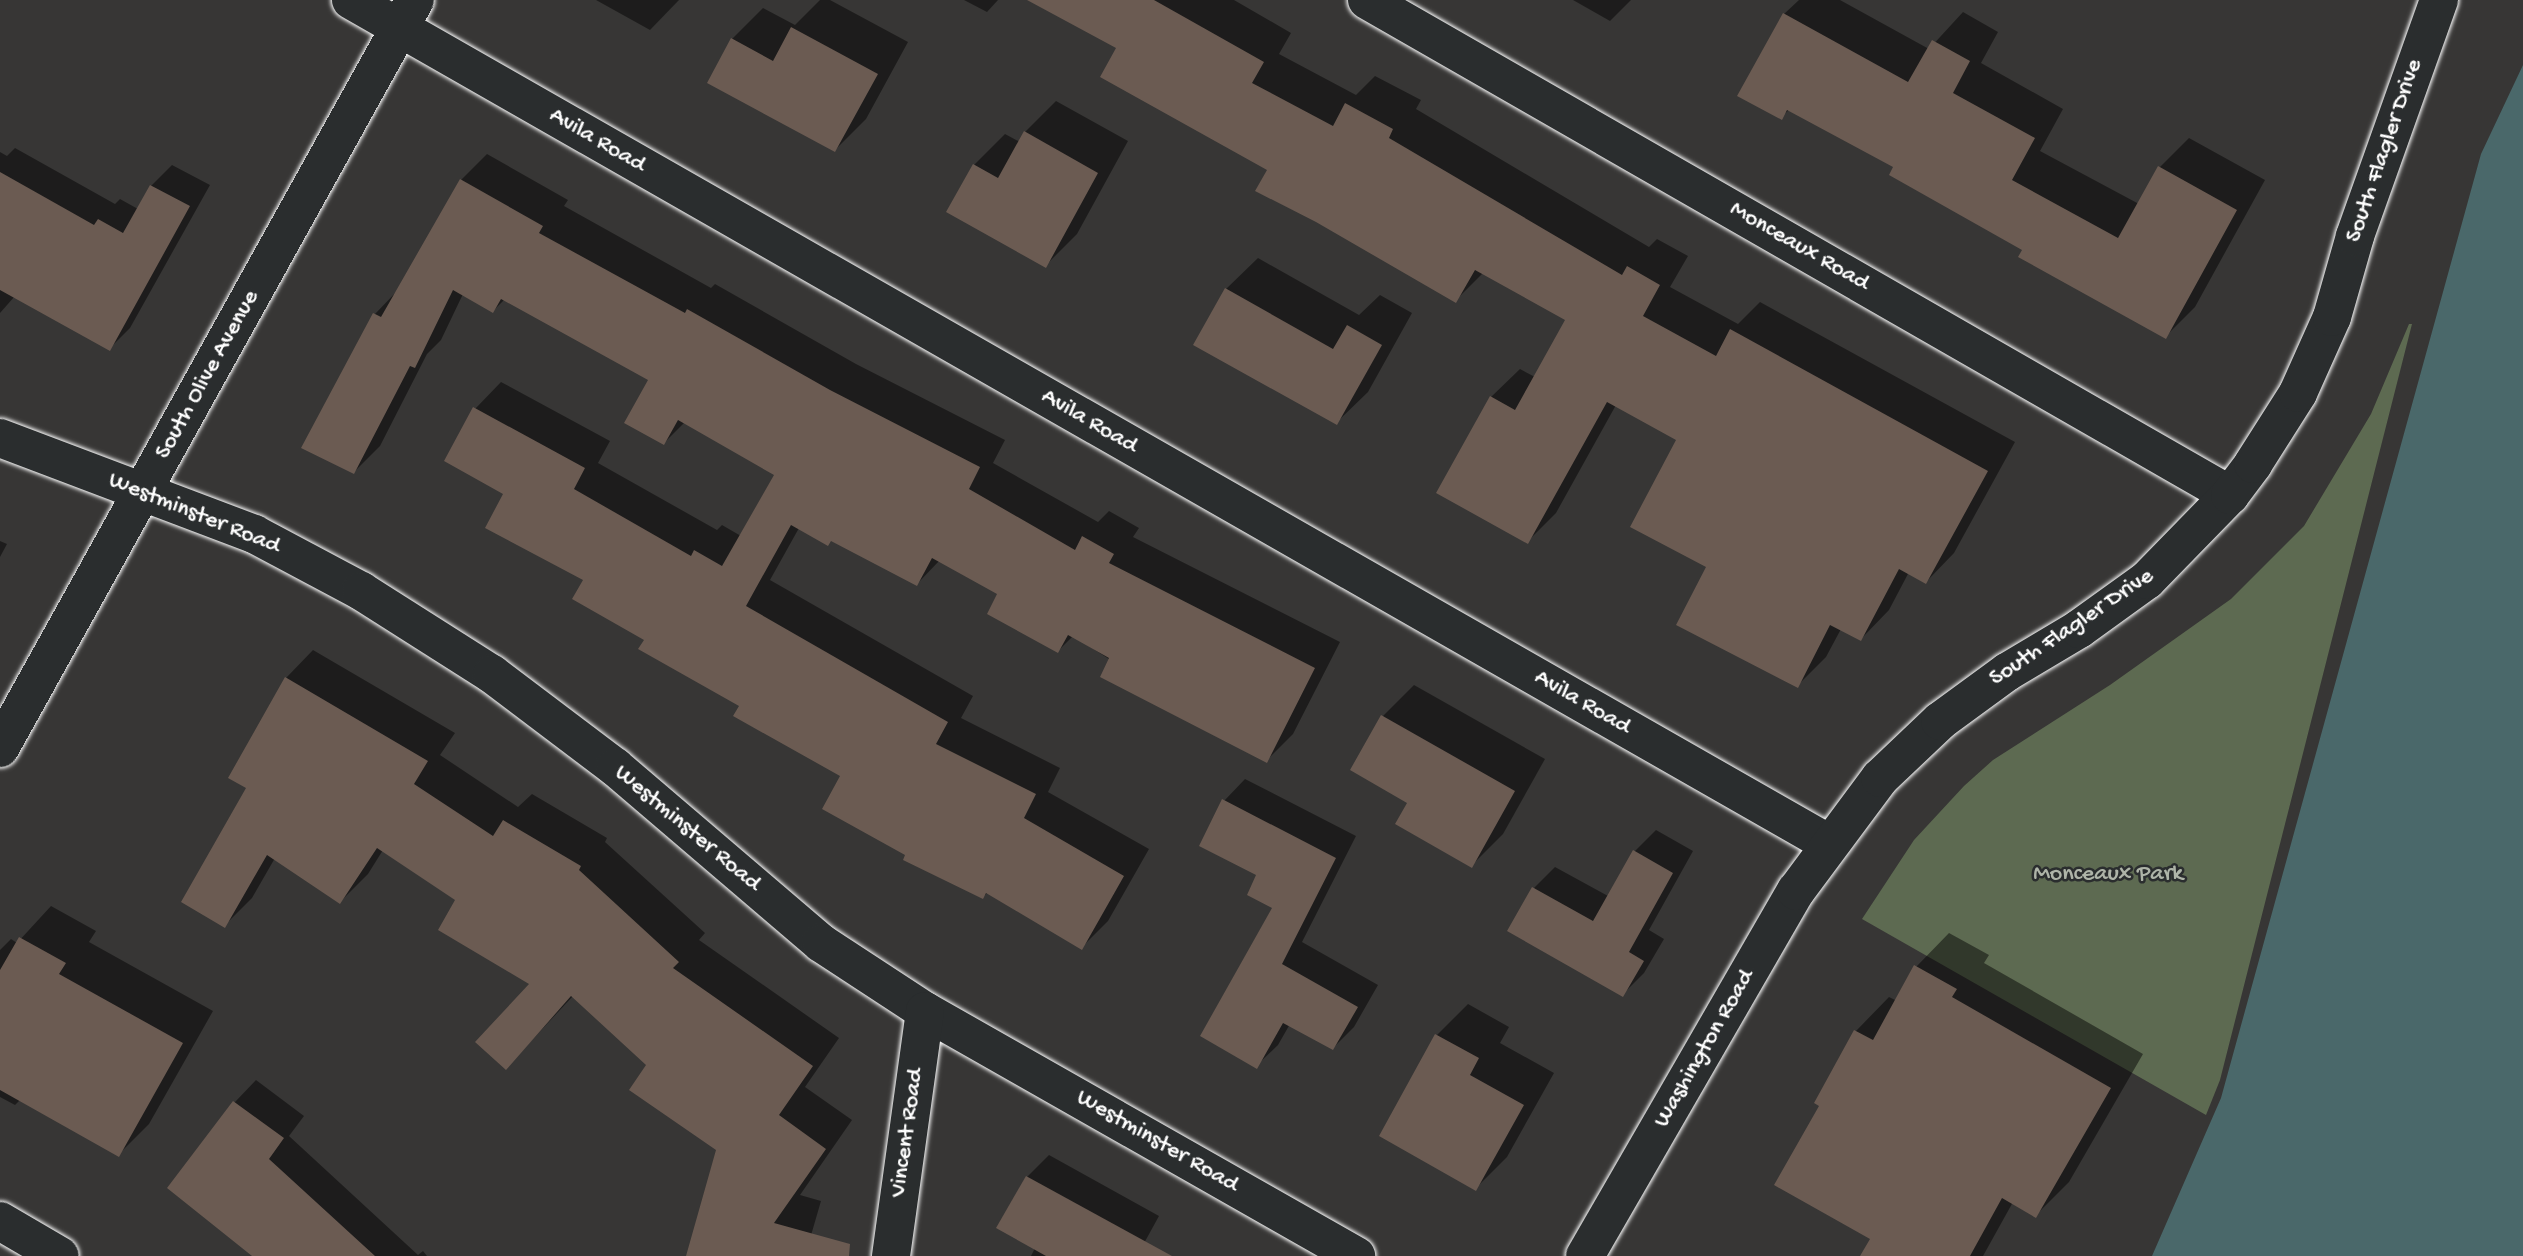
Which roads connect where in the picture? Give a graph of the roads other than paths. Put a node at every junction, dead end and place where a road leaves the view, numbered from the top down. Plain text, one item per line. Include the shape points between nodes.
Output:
1 (351, 0) edge
2 (1367, 0) edge
3 (2439, 0) edge
4 (407, 14) edge
5 (0, 438) edge
6 (143, 492) junction
7 (2230, 495) junction
8 (0, 748) edge
9 (1828, 843) junction
10 (925, 1011) junction
11 (0, 1221) edge
12 (60, 1256) edge
13 (891, 1256) edge
14 (1356, 1256) edge
15 (1585, 1256) edge

1 - 4 street, Avila Road
2 - 7 street, Monceaux Road
3 - 7 street, South Flagler Drive via 2355,236 2332,317 2298,393
4 - 6 street, South Olive Avenue
4 - 9 street, Avila Road
5 - 6 street, Westminster Road
6 - 8 street, South Olive Avenue
6 - 10 street, Westminster Road via 254,534 361,591 492,674 615,768 821,943
7 - 9 street, South Flagler Drive via 2147,580 2079,629 2007,671 1940,721 1880,778
9 - 15 street, Washington Road
10 - 13 street, Vincent Road
10 - 14 street, Westminster Road
11 - 12 street

